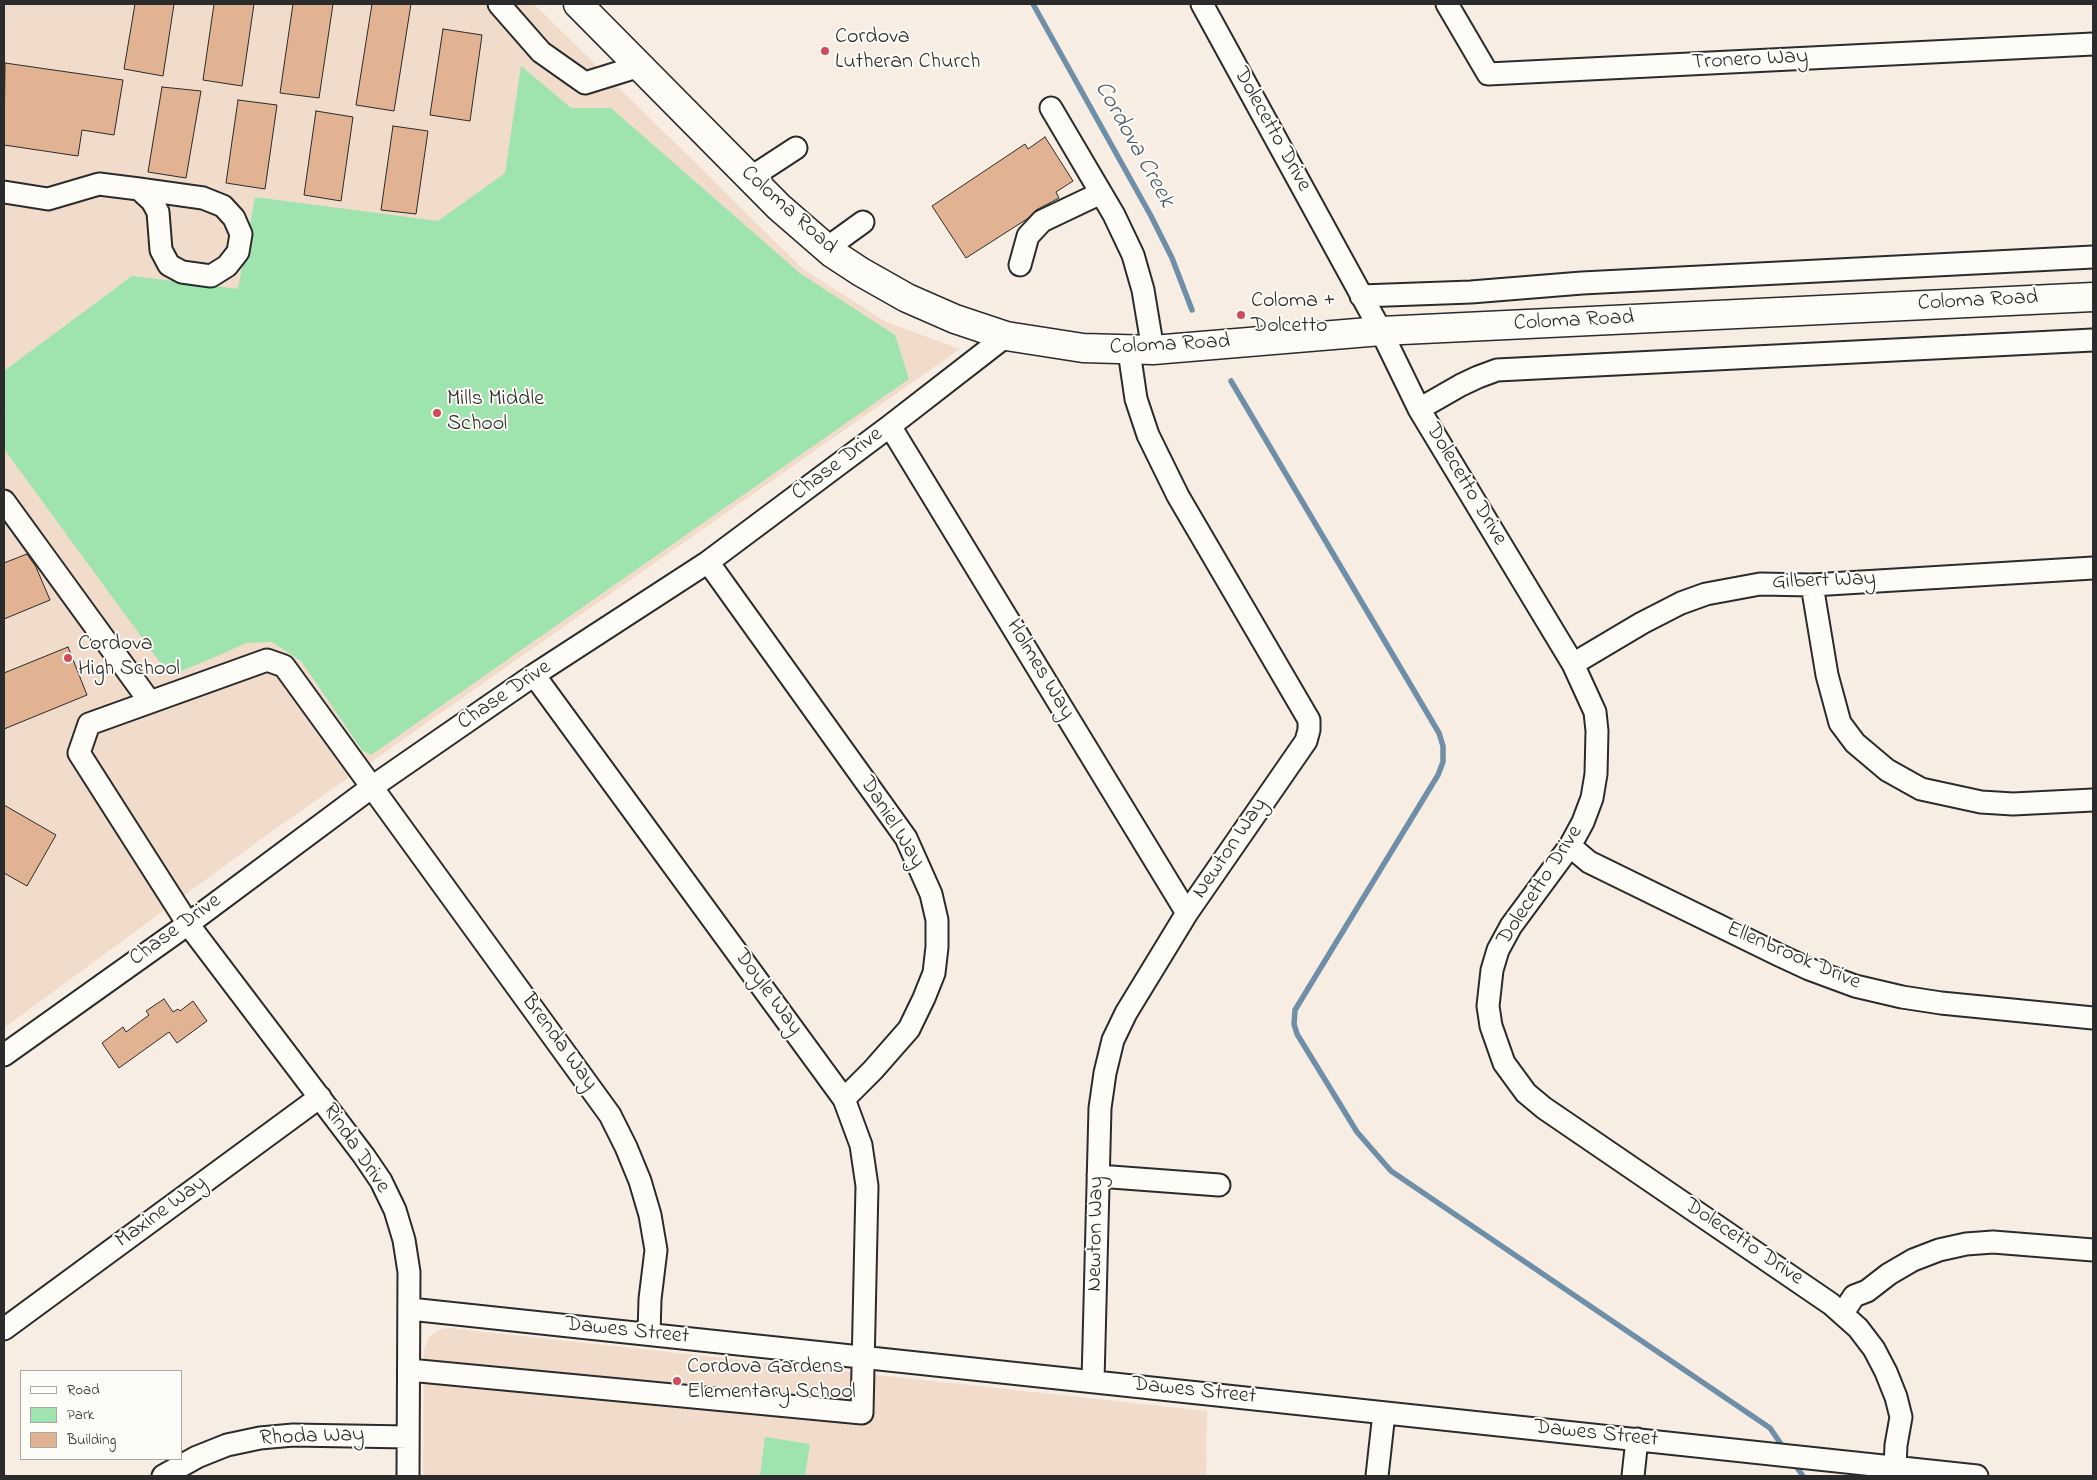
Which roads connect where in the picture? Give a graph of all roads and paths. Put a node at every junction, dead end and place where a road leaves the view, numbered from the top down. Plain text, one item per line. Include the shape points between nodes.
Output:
1 (498, 4) edge
2 (578, 4) edge
3 (1202, 4) edge
4 (1447, 4) edge
5 (2093, 44) edge
6 (640, 66) junction
7 (1051, 108) dead end
8 (796, 148) dead end
9 (750, 178) junction
10 (139, 189) junction
11 (4, 192) edge
12 (1101, 193) junction
13 (863, 222) dead end
14 (827, 248) junction
15 (2093, 257) edge
16 (1020, 265) dead end
17 (1361, 296) junction
18 (2093, 297) edge
19 (1381, 331) junction
20 (1006, 336) junction
21 (2093, 340) edge
22 (1141, 350) junction
23 (1419, 409) junction
24 (890, 426) junction
25 (4, 501) edge
26 (708, 562) junction
27 (2093, 568) edge
28 (1812, 585) junction
29 (1573, 664) junction
30 (534, 675) junction
31 (150, 702) junction
32 (372, 787) junction
33 (2093, 800) edge
34 (1570, 846) junction
35 (1187, 913) junction
36 (188, 924) junction
37 (2093, 1018) edge
38 (4, 1055) edge
39 (320, 1097) junction
40 (844, 1099) junction
41 (1098, 1176) junction
42 (1219, 1185) dead end
43 (2093, 1250) edge
44 (410, 1309) junction
45 (1843, 1313) junction
46 (4, 1329) edge
47 (649, 1334) junction
48 (864, 1358) junction
49 (409, 1370) junction
50 (1093, 1381) junction
51 (1384, 1413) junction
52 (408, 1437) junction
53 (1637, 1439) junction
54 (1895, 1468) junction
55 (163, 1476) edge
56 (408, 1476) edge
57 (1377, 1476) edge
58 (1633, 1476) edge
59 (1977, 1476) edge

1 - 6 street via 541,52 585,83
2 - 6 main road, Coloma Road
3 - 17 street, Dolecetto Drive
4 - 5 street, Tronero Way via 1488,74
6 - 9 main road, Coloma Road
7 - 12 street, Newton Way
8 - 9 street
9 - 14 main road, Coloma Road
10 - 10 street via 203,198 222,206 234,218 241,234 238,252 227,266 211,276 182,272 169,265 161,250 158,212
10 - 11 street via 99,184 48,199
12 - 16 street via 1042,221 1028,236
12 - 22 street, Newton Way via 1133,255 1143,290
13 - 14 street
14 - 20 main road, Coloma Road via 907,298
15 - 17 street
17 - 19 street, Dolecetto Drive
18 - 19 main road, Coloma Road
19 - 22 main road, Coloma Road
19 - 23 street, Dolecetto Drive
20 - 22 main road, Coloma Road via 1083,348
20 - 24 street, Chase Drive
21 - 23 street via 1497,370
22 - 35 street, Newton Way via 1136,399 1148,435 1178,496 1309,720 1306,740
23 - 29 street, Dolecetto Drive
24 - 26 street, Chase Drive
24 - 35 street, Holmes Way
25 - 31 street
26 - 30 street, Chase Drive
26 - 40 street, Daniel Way via 906,838 931,894 937,920 937,947 934,973 924,998 909,1029
27 - 28 street, Gilbert Way
28 - 29 street, Gilbert Way via 1760,584 1706,594 1642,623
28 - 33 street via 1827,676 1840,724 1855,743 1887,770 1921,789 1981,802 2013,804
29 - 34 street, Dolecetto Drive via 1595,712 1597,746 1592,798
30 - 32 street, Chase Drive
30 - 40 street, Doyle Way
31 - 32 street, Brenda Way via 267,660 284,666
31 - 36 street, Rinda Drive via 89,724 79,753
32 - 36 street, Chase Drive
32 - 47 street, Brenda Way via 600,1100 626,1147 650,1215 656,1250
34 - 37 street, Ellenbrook Drive via 1598,867 1809,969 1854,986 1942,1003
34 - 45 street, Dolecetto Drive via 1511,926 1498,950 1488,1006 1490,1026 1504,1063 1526,1093 1544,1108
35 - 41 street, Newton Way via 1113,1040 1100,1108
36 - 38 street, Chase Drive
36 - 39 street, Rinda Drive
39 - 44 street, Rinda Drive via 381,1181 395,1210 409,1272
39 - 46 street, Maxine Way
40 - 48 street, Doyle Way via 861,1145 867,1186
41 - 42 street
41 - 50 street, Newton Way
43 - 45 street via 1993,1242 1939,1250 1913,1260 1867,1291 1854,1296
44 - 47 street, Dawes Street
44 - 49 street, Rinda Drive
45 - 54 street, Dolecetto Drive via 1874,1349 1896,1397 1901,1417
47 - 48 street, Dawes Street
48 - 49 street, Doyle Way via 862,1413
48 - 50 street, Dawes Street
49 - 52 street, Rinda Drive
50 - 51 street, Dawes Street
51 - 53 street, Dawes Street
51 - 57 street
52 - 55 street, Rhoda Way via 293,1435 260,1438 228,1445 197,1457
52 - 56 street, Rinda Drive
53 - 54 street, Dawes Street
53 - 58 street
54 - 59 street, Dawes Street

